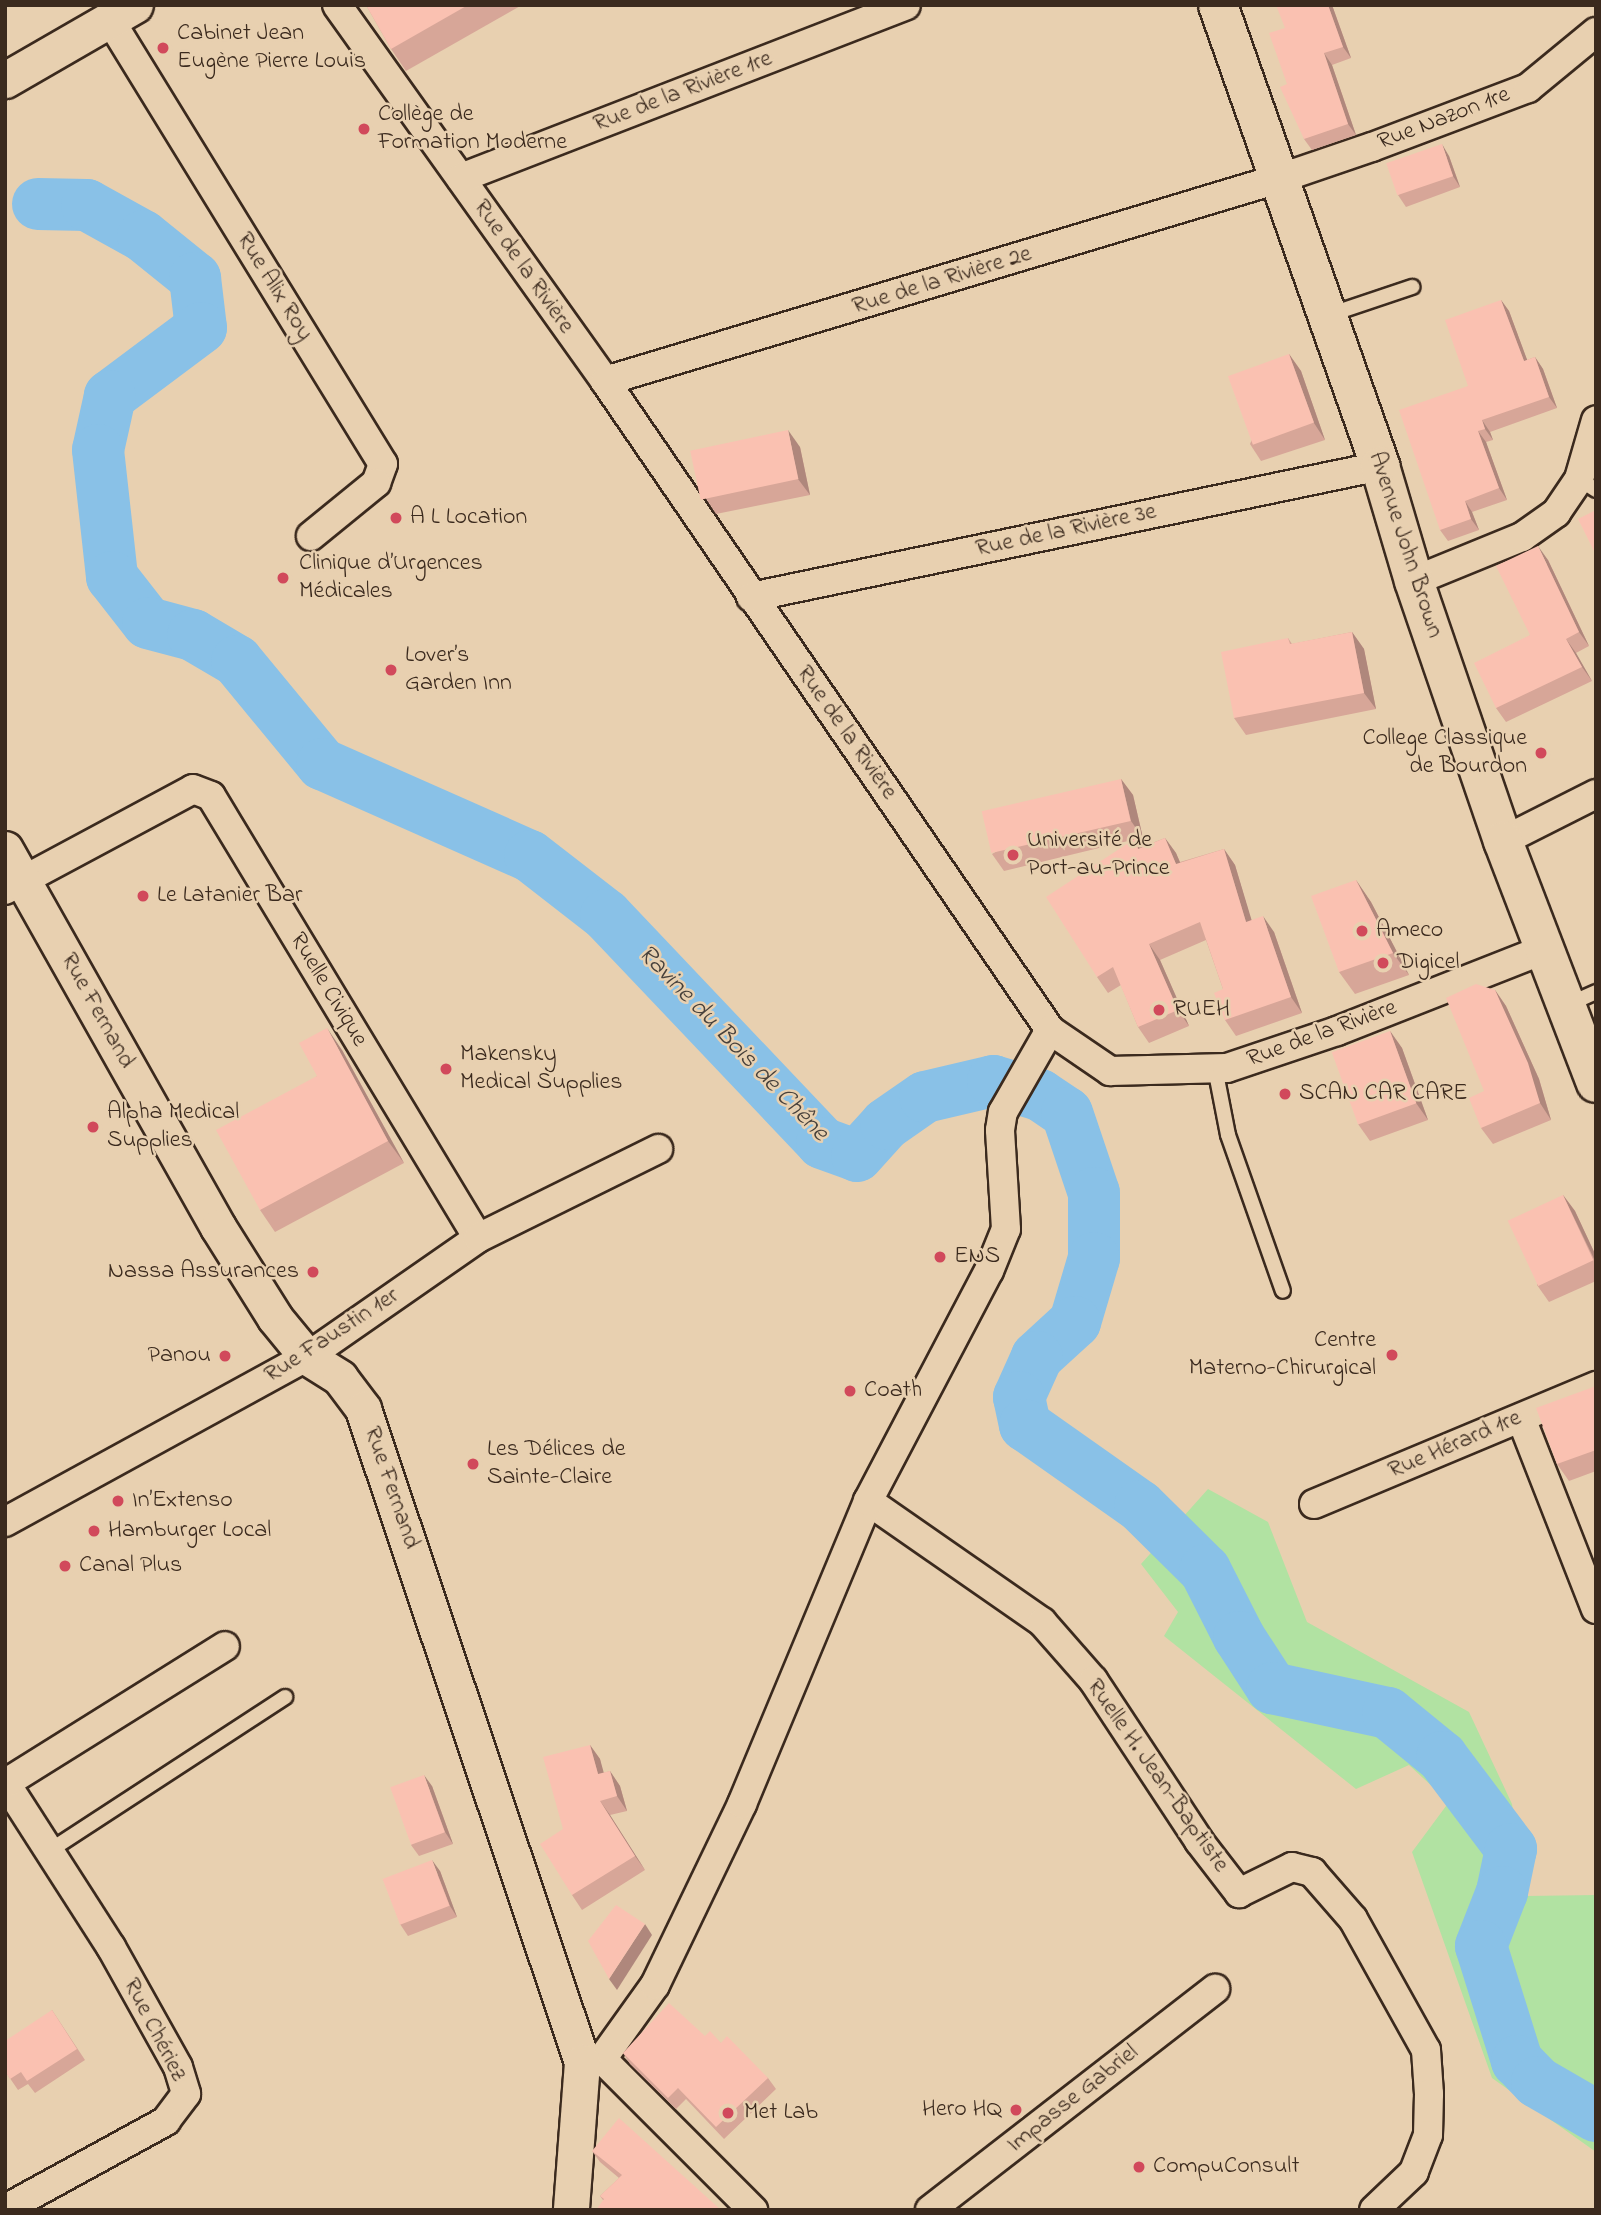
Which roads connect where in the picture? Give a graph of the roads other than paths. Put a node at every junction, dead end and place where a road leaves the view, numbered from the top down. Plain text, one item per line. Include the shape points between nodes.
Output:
1 (337, 5) edge
2 (906, 5) edge
3 (1218, 5) edge
4 (123, 13) edge
5 (1596, 32) edge
6 (8, 77) edge
7 (461, 178) junction
8 (1278, 179) junction
9 (1412, 287) dead end
10 (1328, 315) junction
11 (605, 382) junction
12 (1596, 420) edge
13 (1380, 466) junction
14 (1587, 485) edge
15 (311, 536) dead end
16 (1414, 581) junction
17 (751, 597) junction
18 (1596, 794) edge
19 (1503, 841) junction
20 (5, 849) edge
21 (14, 885) edge
22 (1543, 950) junction
23 (1581, 998) edge
24 (1050, 1030) junction
25 (1215, 1068) junction
26 (1596, 1083) edge
27 (658, 1149) dead end
28 (478, 1238) junction
29 (1283, 1291) dead end
30 (307, 1357) junction
31 (1596, 1386) edge
32 (1521, 1418) junction
33 (868, 1501) junction
34 (1314, 1504) dead end
35 (5, 1522) edge
36 (1596, 1609) edge
37 (225, 1646) dead end
38 (285, 1697) dead end
39 (6, 1783) edge
40 (49, 1852) junction
41 (1215, 1989) dead end
42 (592, 2060) junction
43 (5, 2209) edge
44 (571, 2210) edge
45 (753, 2210) edge
46 (930, 2210) edge
47 (1374, 2210) edge

1 - 7 street, Rue de la Rivière
2 - 7 street, Rue de la Rivière 1re
3 - 8 main road, Avenue John Brown
4 - 6 street
4 - 15 street, Rue Alix Roy via 383,464 376,483
5 - 8 street, Rue Nazon 1re via 1528,88
7 - 11 street, Rue de la Rivière
8 - 10 main road, Avenue John Brown
8 - 11 street, Rue de la Rivière 2e
9 - 10 lane
10 - 13 main road, Avenue John Brown
11 - 17 street, Rue de la Rivière
12 - 14 street
13 - 16 main road, Avenue John Brown
13 - 17 street, Rue de la Rivière 3e
14 - 16 street via 1522,537
16 - 19 main road, Avenue John Brown
17 - 24 street, Rue de la Rivière
18 - 19 street
19 - 22 main road, Avenue John Brown
20 - 21 street, Rue Fernand
21 - 28 street, Ruelle Civique via 193,789 211,796
21 - 30 street, Rue Fernand via 218,1227 275,1318
22 - 23 main road, Avenue John Brown
22 - 25 street, Rue de la Rivière via 1337,1031
23 - 26 main road, Avenue John Brown
24 - 25 street, Rue de la Rivière via 1110,1071
24 - 33 street via 1003,1112 1006,1229 989,1271
25 - 29 lane via 1228,1135
27 - 28 street, Rue Faustin 1er
28 - 30 street, Rue Faustin 1er
30 - 35 street, Rue Faustin 1er
30 - 42 street, Rue Fernand via 340,1378 363,1409
31 - 32 street, Rue Hérard 1re
32 - 34 street, Rue Hérard 1re
32 - 36 street
33 - 42 street via 743,1804 655,1986
33 - 47 street, Ruelle H. Jean-Baptiste via 1042,1622 1093,1680 1199,1841 1239,1893 1292,1867 1312,1872 1353,1919 1400,1998 1427,2061 1428,2135 1414,2172
37 - 39 street
38 - 40 lane
39 - 40 street, Rue Chériez
40 - 43 street, Rue Chériez via 111,1947 178,2067 186,2094 166,2121
41 - 46 street, Impasse Gabriel
42 - 44 street, Rue Fernand
42 - 45 street

